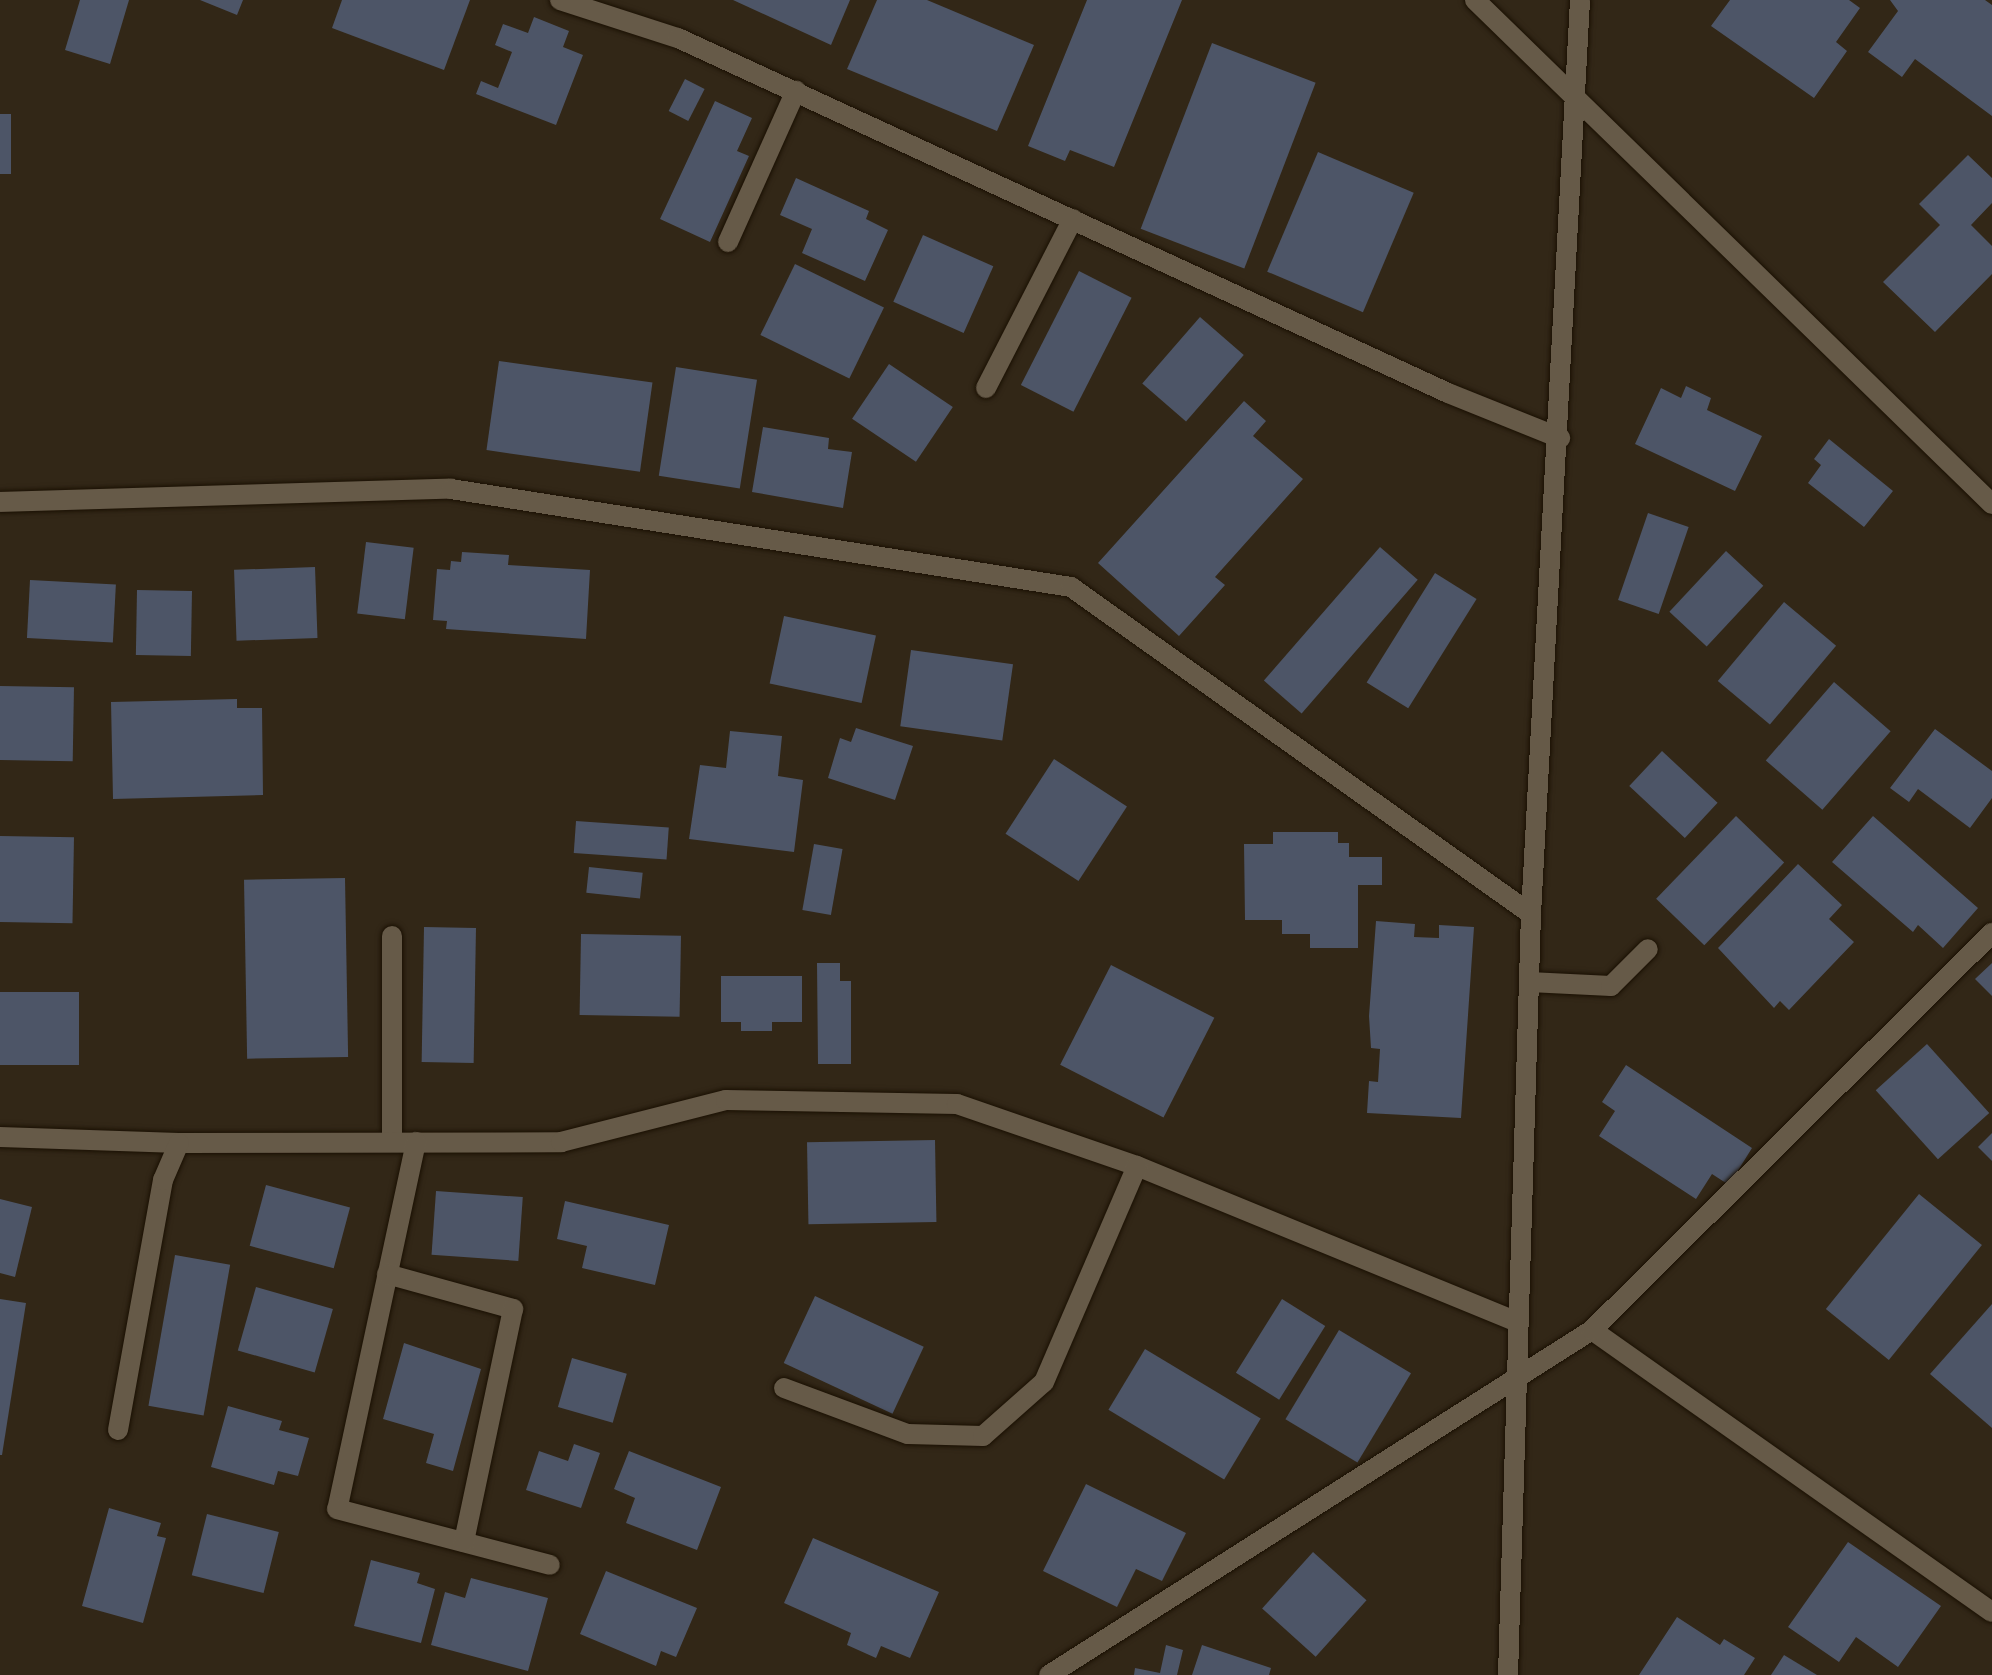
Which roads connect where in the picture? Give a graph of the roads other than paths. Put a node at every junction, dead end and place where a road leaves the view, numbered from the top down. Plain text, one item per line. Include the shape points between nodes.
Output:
1 (560, 0) edge
2 (1475, 0) edge
3 (1580, 0) edge
4 (796, 91) junction
5 (1574, 100) junction
6 (1073, 219) junction
7 (728, 242) dead end
8 (986, 388) dead end
9 (1560, 438) junction
10 (0, 502) edge
11 (1992, 504) edge
12 (1531, 914) junction
13 (1992, 933) edge
14 (392, 936) dead end
15 (1648, 949) dead end
16 (1529, 982) junction
17 (0, 1137) edge
18 (392, 1142) junction
19 (416, 1142) junction
20 (179, 1143) junction
21 (1137, 1166) junction
22 (387, 1274) junction
23 (1517, 1322) junction
24 (1592, 1330) junction
25 (1517, 1378) junction
26 (784, 1388) dead end
27 (118, 1430) dead end
28 (464, 1542) junction
29 (550, 1565) dead end
30 (1992, 1612) edge
31 (1049, 1675) edge
32 (1508, 1675) edge

1 - 4 street via 678,38
2 - 5 street
3 - 5 street
4 - 6 street
4 - 7 street
5 - 9 street
5 - 11 street
6 - 8 street
6 - 9 street via 1448,393
9 - 12 street
10 - 12 street via 451,489 1071,587
12 - 16 street
13 - 24 street
14 - 18 street
15 - 16 street via 1611,986
16 - 23 street
17 - 20 street
18 - 19 street
18 - 20 street
19 - 21 street via 561,1142 726,1100 957,1104
19 - 22 street
20 - 27 street via 163,1180
21 - 23 street
21 - 26 street via 1044,1382 983,1436 908,1434
22 - 28 street via 513,1309
22 - 28 street via 337,1509
23 - 25 street
24 - 25 street
24 - 30 street
25 - 31 street
25 - 32 street
28 - 29 street

